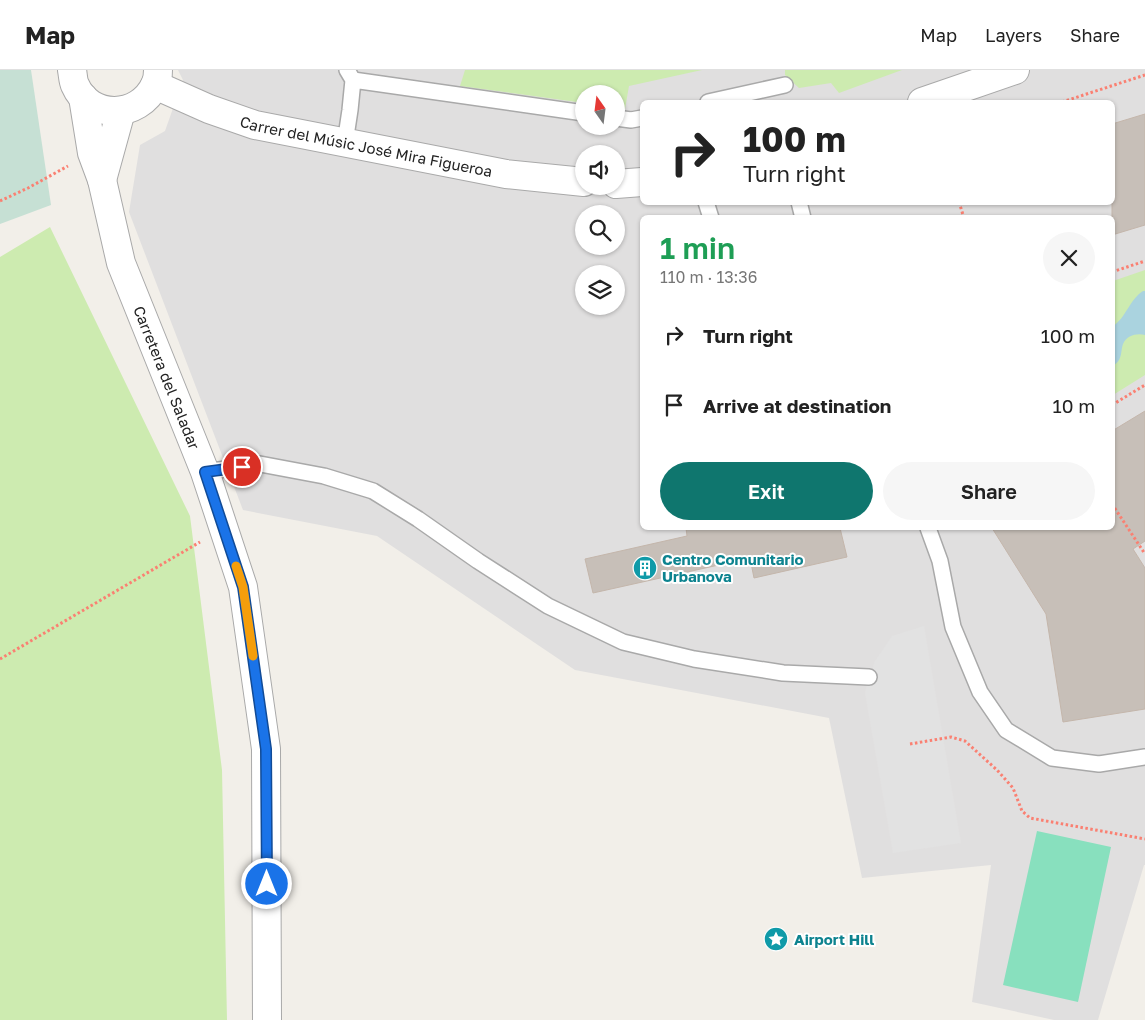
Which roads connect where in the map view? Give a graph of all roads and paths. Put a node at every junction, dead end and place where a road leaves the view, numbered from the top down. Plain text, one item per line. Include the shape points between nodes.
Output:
1 (72, 70) edge
2 (1014, 70) edge
3 (350, 75) edge
4 (1145, 75) edge
5 (157, 77) edge
6 (785, 85) dead end
7 (83, 97) junction
8 (717, 100) edge
9 (928, 100) edge
10 (1068, 100) edge
11 (121, 111) junction
12 (575, 112) edge
13 (640, 118) edge
14 (625, 119) edge
15 (345, 142) junction
16 (92, 153) junction
17 (102, 180) junction
18 (575, 181) edge
19 (640, 182) edge
20 (625, 183) edge
21 (0, 201) edge
22 (1145, 261) edge
23 (1115, 271) edge
24 (1145, 385) edge
25 (1115, 403) edge
26 (205, 472) junction
27 (1115, 509) edge
28 (224, 528) junction
29 (929, 530) edge
30 (1145, 554) edge
31 (0, 659) edge
32 (869, 677) dead end
33 (910, 744) dead end
34 (1145, 757) edge
35 (1145, 839) edge
36 (267, 1020) edge

1 - 7 street, Carretera del Saladar via 75,84
2 - 9 street
3 - 12 lane
3 - 15 lane via 350,110
4 - 10 path
5 - 11 street via 147,97 136,106
5 - 15 street, Carrer del Músic José Mira Figueroa via 209,109 255,125
6 - 8 lane
7 - 11 street via 107,111
7 - 16 street, Carretera del Saladar
11 - 17 street, Carretera del Saladar
13 - 14 lane
15 - 18 street, Carrer del Músic José Mira Figueroa via 506,174
16 - 17 street, Carretera del Saladar
16 - 21 path
17 - 26 street, Carretera del Saladar via 122,263
19 - 20 street
22 - 23 path
24 - 25 path
26 - 28 street, Carretera del Saladar
26 - 32 lane via 260,464 324,476 373,491 548,606 623,642 694,659 783,673
27 - 30 path
28 - 31 path
28 - 36 street, Carretera del Saladar via 243,587 266,749
29 - 34 lane via 940,561 953,626 980,692 1006,730 1052,758 1099,764
33 - 35 path via 951,737 966,742 1013,788 1022,811 1030,818

